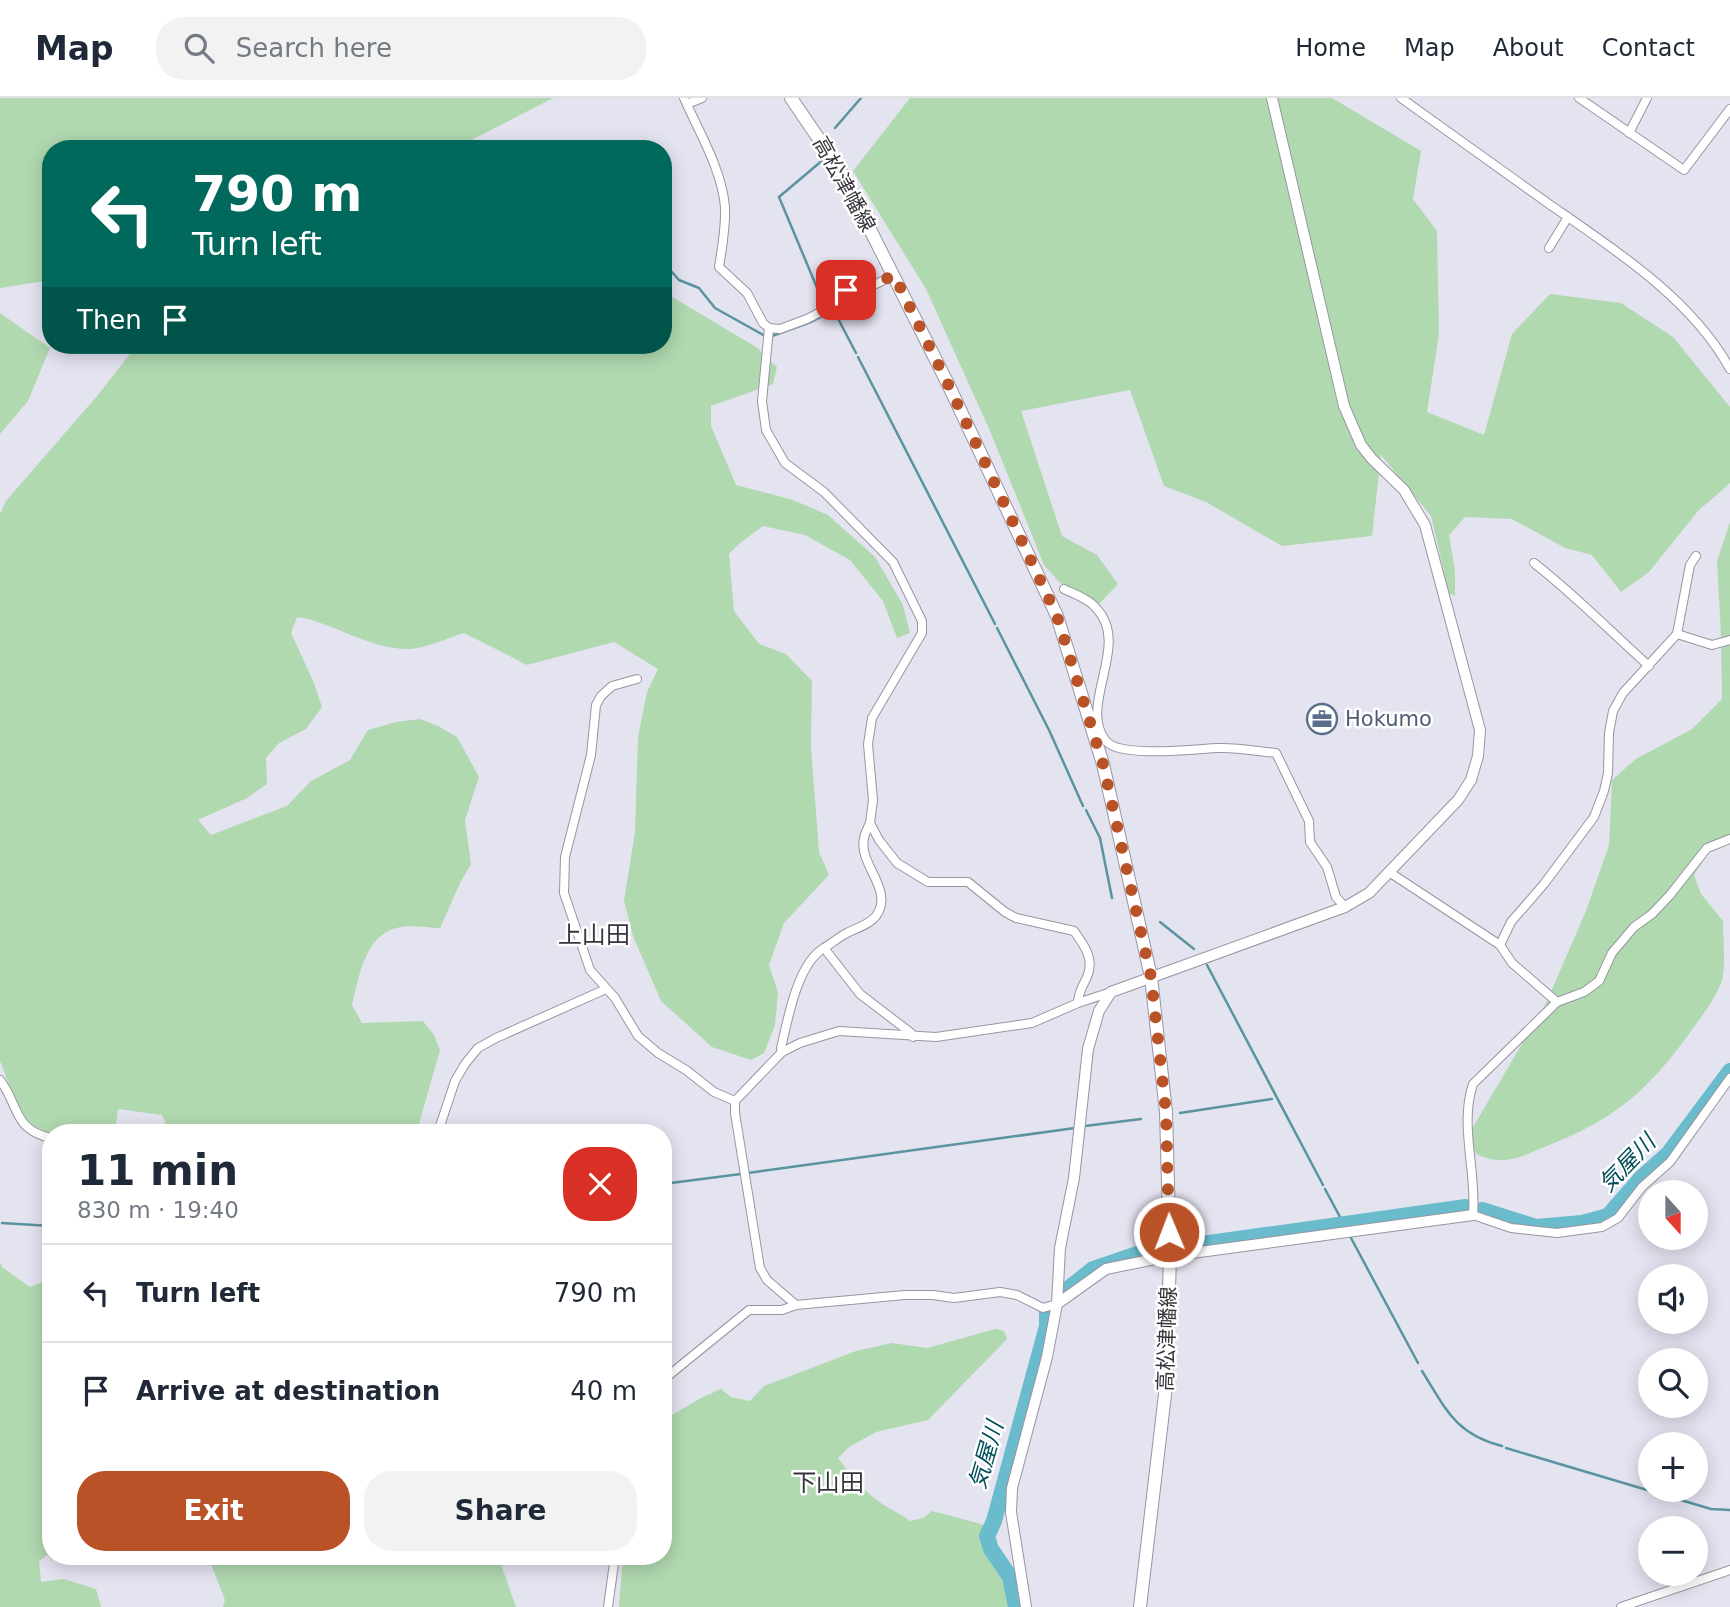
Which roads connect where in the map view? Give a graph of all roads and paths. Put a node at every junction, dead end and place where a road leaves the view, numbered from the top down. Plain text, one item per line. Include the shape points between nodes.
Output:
1 (702, 98) edge
2 (791, 98) edge
3 (1272, 98) edge
4 (1401, 98) edge
5 (1579, 98) edge
6 (1647, 98) edge
7 (685, 101) edge
8 (1730, 109) edge
9 (1629, 133) junction
10 (1568, 217) junction
11 (1549, 248) dead end
12 (894, 275) junction
13 (769, 328) junction
14 (1730, 369) edge
15 (1696, 556) dead end
16 (1534, 563) dead end
17 (1064, 589) dead end
18 (1677, 635) junction
19 (1730, 640) edge
20 (1649, 666) junction
21 (637, 679) dead end
22 (1100, 694) junction
23 (1083, 699) junction
24 (870, 823) junction
25 (1730, 839) edge
26 (1389, 872) junction
27 (1345, 907) junction
28 (1500, 945) junction
29 (824, 948) junction
30 (1151, 977) junction
31 (606, 989) junction
32 (1111, 992) junction
33 (1557, 1002) junction
34 (1077, 1003) junction
35 (913, 1037) junction
36 (782, 1052) junction
37 (1730, 1078) edge
38 (0, 1080) edge
39 (735, 1101) junction
40 (441, 1124) edge
41 (42, 1136) edge
42 (1472, 1215) junction
43 (1170, 1256) junction
44 (1057, 1304) junction
45 (796, 1305) junction
46 (672, 1373) edge
47 (614, 1565) edge
48 (1730, 1570) edge
49 (608, 1607) edge
50 (1026, 1607) edge
51 (1140, 1607) edge
52 (1621, 1607) edge

1 - 7 street
2 - 12 main road, 高松津幡線 via 840,170
3 - 26 street via 1344,406 1361,445 1404,491 1425,525 1480,730 1471,780 1458,800
4 - 10 street
5 - 9 street
6 - 9 street
7 - 13 street via 725,206 719,267 747,293
8 - 9 street via 1684,170
10 - 11 street
10 - 14 street via 1664,291 1707,334
12 - 13 street via 846,290 830,307 807,319 780,329
12 - 23 main road, 高松津幡線 via 1057,616
13 - 24 street via 762,401 766,430 785,463 824,492 893,562 922,621 922,633 872,718 868,744 873,800
15 - 18 street via 1690,565
16 - 20 street
17 - 22 street via 1095,606 1108,628
18 - 19 street via 1712,645
18 - 20 street
20 - 28 street via 1613,711 1608,773 1594,817 1511,922
21 - 31 street via 612,686 596,705 591,755 565,857 564,893 576,933 590,970
22 - 23 street
22 - 27 street via 1102,734 1115,747 1276,752 1308,821 1310,842
23 - 30 main road, 高松津幡線 via 1103,764
24 - 29 street via 863,850 881,894 880,907 869,922
24 - 34 street via 889,856 928,882 968,882 1004,912 1074,931 1091,963
25 - 33 street via 1707,848 1653,914 1634,927 1612,953 1599,981
26 - 27 street via 1369,893
26 - 28 street
27 - 30 street
28 - 33 street via 1512,963
29 - 35 street via 860,994
29 - 36 street via 815,953 797,988
30 - 32 street
30 - 43 main road, 高松津幡線 via 1166,1112
31 - 39 street via 638,1036 714,1092
31 - 40 street via 478,1048 455,1081
32 - 34 street
32 - 44 street via 1099,1011 1088,1049 1074,1178 1060,1248
33 - 42 street via 1473,1084 1467,1102
34 - 35 street via 1032,1023
35 - 36 street via 839,1031
36 - 39 street
37 - 42 street via 1670,1162 1642,1187 1618,1218 1602,1227 1558,1233 1511,1228
38 - 41 street via 20,1121
39 - 45 street via 760,1268 766,1280
42 - 43 street
43 - 44 street via 1106,1269
43 - 51 main road, 高松津幡線 via 1166,1386
44 - 45 street via 1043,1308 1000,1292 954,1298 905,1294
44 - 50 street via 1012,1488
45 - 46 street via 749,1310
47 - 49 street
48 - 52 street

